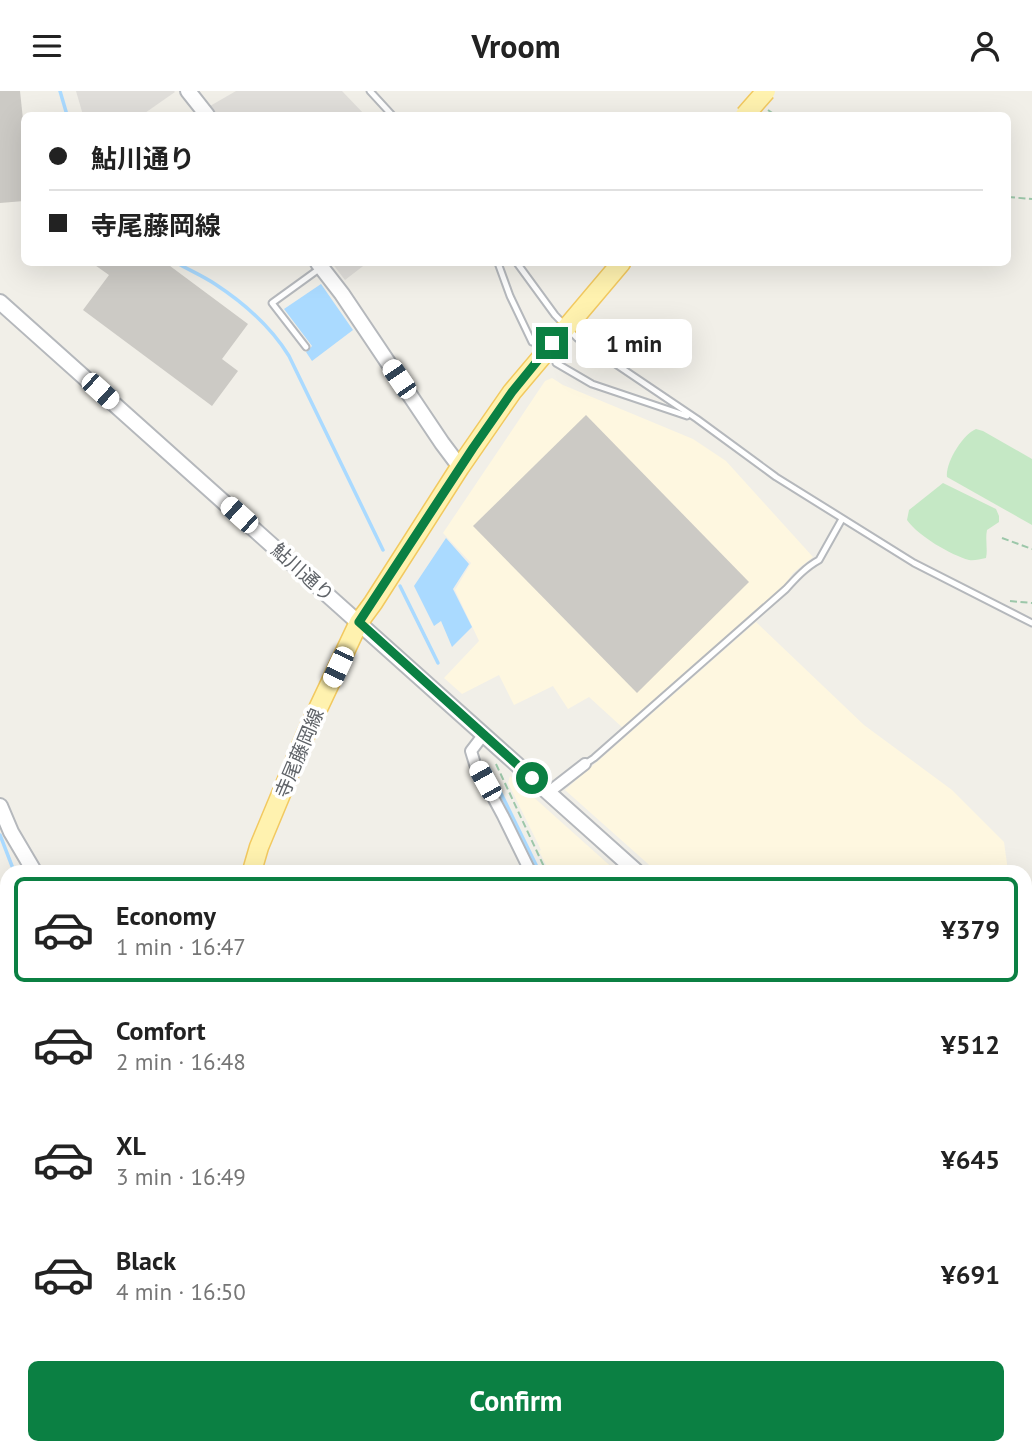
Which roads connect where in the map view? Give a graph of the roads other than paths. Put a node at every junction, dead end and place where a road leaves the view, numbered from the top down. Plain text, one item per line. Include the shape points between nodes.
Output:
1 (188, 91) edge
2 (370, 91) edge
3 (766, 91) edge
4 (205, 112) edge
5 (389, 112) edge
6 (748, 112) edge
7 (319, 266) edge
8 (321, 266) edge
9 (499, 266) edge
10 (519, 266) edge
11 (618, 266) edge
12 (0, 302) edge
13 (566, 327) junction
14 (532, 342) dead end
15 (306, 347) dead end
16 (556, 363) dead end
17 (697, 419) junction
18 (460, 467) junction
19 (842, 519) junction
20 (359, 622) junction
21 (1032, 622) edge
22 (484, 734) junction
23 (585, 764) joint
24 (549, 792) junction
25 (0, 806) edge
26 (30, 865) edge
27 (254, 865) edge
28 (527, 865) edge
29 (629, 865) edge

1 - 4 street
2 - 5 lane
3 - 6 main road, bridge
7 - 15 lane via 272,303
8 - 18 street
9 - 14 lane
10 - 13 lane
11 - 13 main road, 寺尾藤岡線
12 - 20 street, 鮎川通り
13 - 17 lane
13 - 18 main road, 寺尾藤岡線 via 512,392
16 - 17 lane via 592,384
17 - 19 lane
18 - 20 main road, 寺尾藤岡線
19 - 21 lane via 914,563
19 - 23 lane via 819,560
20 - 22 street, 鮎川通り
20 - 27 main road, 寺尾藤岡線 via 306,734
22 - 24 street, 鮎川通り
22 - 28 street via 471,751 475,764
23 - 24 street
24 - 29 street, 鮎川通り
25 - 26 street

